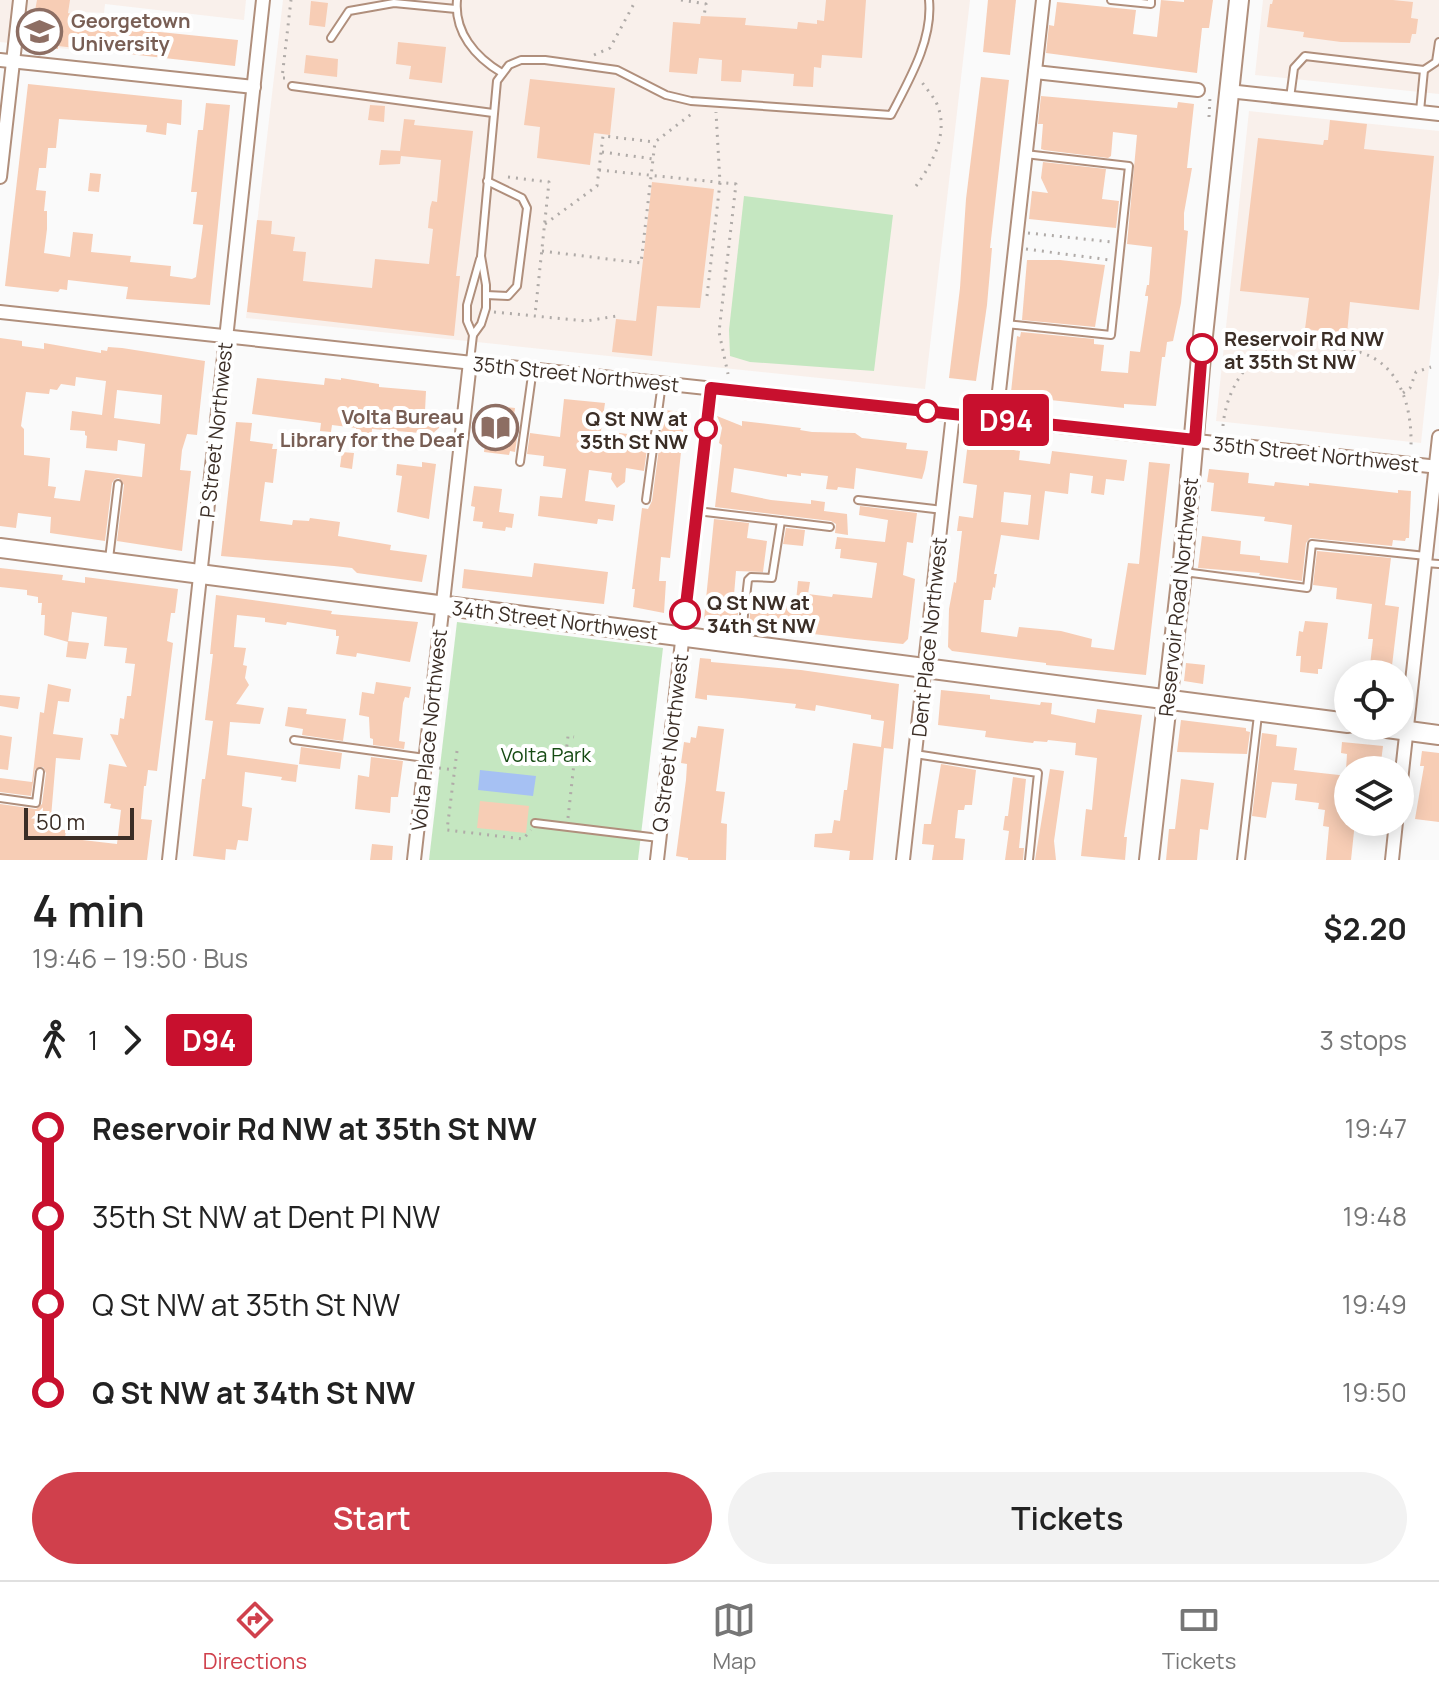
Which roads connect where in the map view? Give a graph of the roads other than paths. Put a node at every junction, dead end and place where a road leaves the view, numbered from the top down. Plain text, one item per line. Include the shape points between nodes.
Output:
1 (20, 0) edge
2 (263, 0) edge
3 (457, 0) edge
4 (929, 0) edge
5 (1043, 0) edge
6 (1111, 0) edge
7 (1151, 0) edge
8 (1239, 0) edge
9 (456, 9) junction
10 (331, 38) dead end
11 (1439, 42) edge
12 (6, 61) edge
13 (1424, 70) junction
14 (1035, 72) junction
15 (502, 73) junction
16 (292, 86) road end
17 (254, 87) junction
18 (1212, 91) junction
19 (1290, 98) junction
20 (1420, 111) junction
21 (493, 113) junction
22 (1439, 114) edge
23 (1025, 154) junction
24 (0, 170) edge
25 (0, 177) edge
26 (487, 181) junction
27 (481, 256) junction
28 (486, 295) junction
29 (0, 312) edge
30 (1006, 324) junction
31 (473, 335) junction
32 (226, 336) junction
33 (470, 362) junction
34 (533, 368) junction
35 (662, 383) junction
36 (711, 388) junction
37 (953, 414) junction
38 (996, 418) junction
39 (1439, 437) edge
40 (1195, 440) junction
41 (520, 462) dead end
42 (1438, 467) edge
43 (118, 484) dead end
44 (646, 500) dead end
45 (858, 500) dead end
46 (943, 510) junction
47 (697, 511) junction
48 (781, 521) junction
49 (830, 527) dead end
50 (0, 548) edge
51 (1430, 561) edge
52 (108, 562) junction
53 (1182, 572) junction
54 (200, 575) junction
55 (443, 606) junction
56 (683, 636) junction
57 (741, 644) junction
58 (925, 668) junction
59 (1414, 679) edge
60 (1167, 699) junction
61 (1258, 711) junction
62 (1334, 721) edge
63 (1414, 731) edge
64 (1439, 735) edge
65 (294, 740) dead end
66 (915, 754) junction
67 (426, 758) junction
68 (40, 772) dead end
69 (0, 798) edge
70 (535, 823) road end
71 (1395, 836) edge
72 (659, 838) junction
73 (169, 860) edge
74 (414, 860) edge
75 (657, 860) edge
76 (903, 860) edge
77 (1029, 860) edge
78 (1149, 860) edge
79 (1241, 860) edge
80 (1392, 860) edge

1 - 12 street
2 - 17 street, P Street Northwest
3 - 9 lane
4 - 15 lane via 916,66 891,115 691,101 666,95 617,70 545,60 521,60
5 - 14 street
6 - 7 lane
8 - 18 street, Reservoir Road Northwest
9 - 10 lane via 394,3 349,11
9 - 15 lane via 468,42
11 - 13 lane via 1436,62
12 - 17 street
12 - 24 street
13 - 19 lane via 1305,56 1294,68
13 - 20 lane
14 - 18 street
14 - 23 street
15 - 21 lane
16 - 21 lane
17 - 32 street, P Street Northwest
18 - 19 street
18 - 40 street, Reservoir Road Northwest
19 - 20 street
20 - 22 street
21 - 26 lane
23 - 30 street
23 - 30 lane via 1129,166 1111,335
24 - 25 street
26 - 27 lane
26 - 28 lane via 522,198 527,208 517,286 508,296
27 - 28 lane
27 - 31 lane via 467,305
28 - 31 lane via 481,324
29 - 32 street, 35th Street Northwest
30 - 38 street
31 - 33 lane
32 - 33 street, 35th Street Northwest
32 - 54 street, P Street Northwest
33 - 34 street, 35th Street Northwest
33 - 55 street, Volta Place Northwest
34 - 35 street, 35th Street Northwest
34 - 41 lane
35 - 36 street, 35th Street Northwest
35 - 44 lane
36 - 37 street, 35th Street Northwest
36 - 47 street, Q Street Northwest
37 - 38 street, 35th Street Northwest
37 - 46 street, Dent Place Northwest
38 - 40 street, 35th Street Northwest
39 - 42 street
40 - 42 street, 35th Street Northwest
40 - 53 street, Reservoir Road Northwest
42 - 51 street
43 - 52 lane
45 - 46 lane
46 - 58 street, Dent Place Northwest
47 - 48 lane
47 - 56 street, Q Street Northwest
48 - 49 lane
48 - 57 lane via 772,578 748,580
50 - 52 street, 34th Street Northwest
51 - 53 lane via 1312,544 1307,588
51 - 59 street
52 - 54 street, 34th Street Northwest
53 - 60 street, Reservoir Road Northwest
54 - 55 street, 34th Street Northwest
54 - 73 street, P Street Northwest
55 - 56 street, 34th Street Northwest
55 - 67 street, Volta Place Northwest
56 - 57 street, 34th Street Northwest
56 - 72 street, Q Street Northwest
57 - 58 street, 34th Street Northwest
58 - 60 street, 34th Street Northwest
58 - 66 street, Dent Place Northwest
60 - 61 street, 34th Street Northwest
60 - 78 street, Reservoir Road Northwest
61 - 62 street, 34th Street Northwest
61 - 79 lane
63 - 64 street
65 - 67 lane
66 - 76 street, Dent Place Northwest
66 - 77 lane via 1038,773
67 - 74 street, Volta Place Northwest
68 - 69 lane via 36,803
70 - 72 lane
71 - 80 street
72 - 75 street, Q Street Northwest

